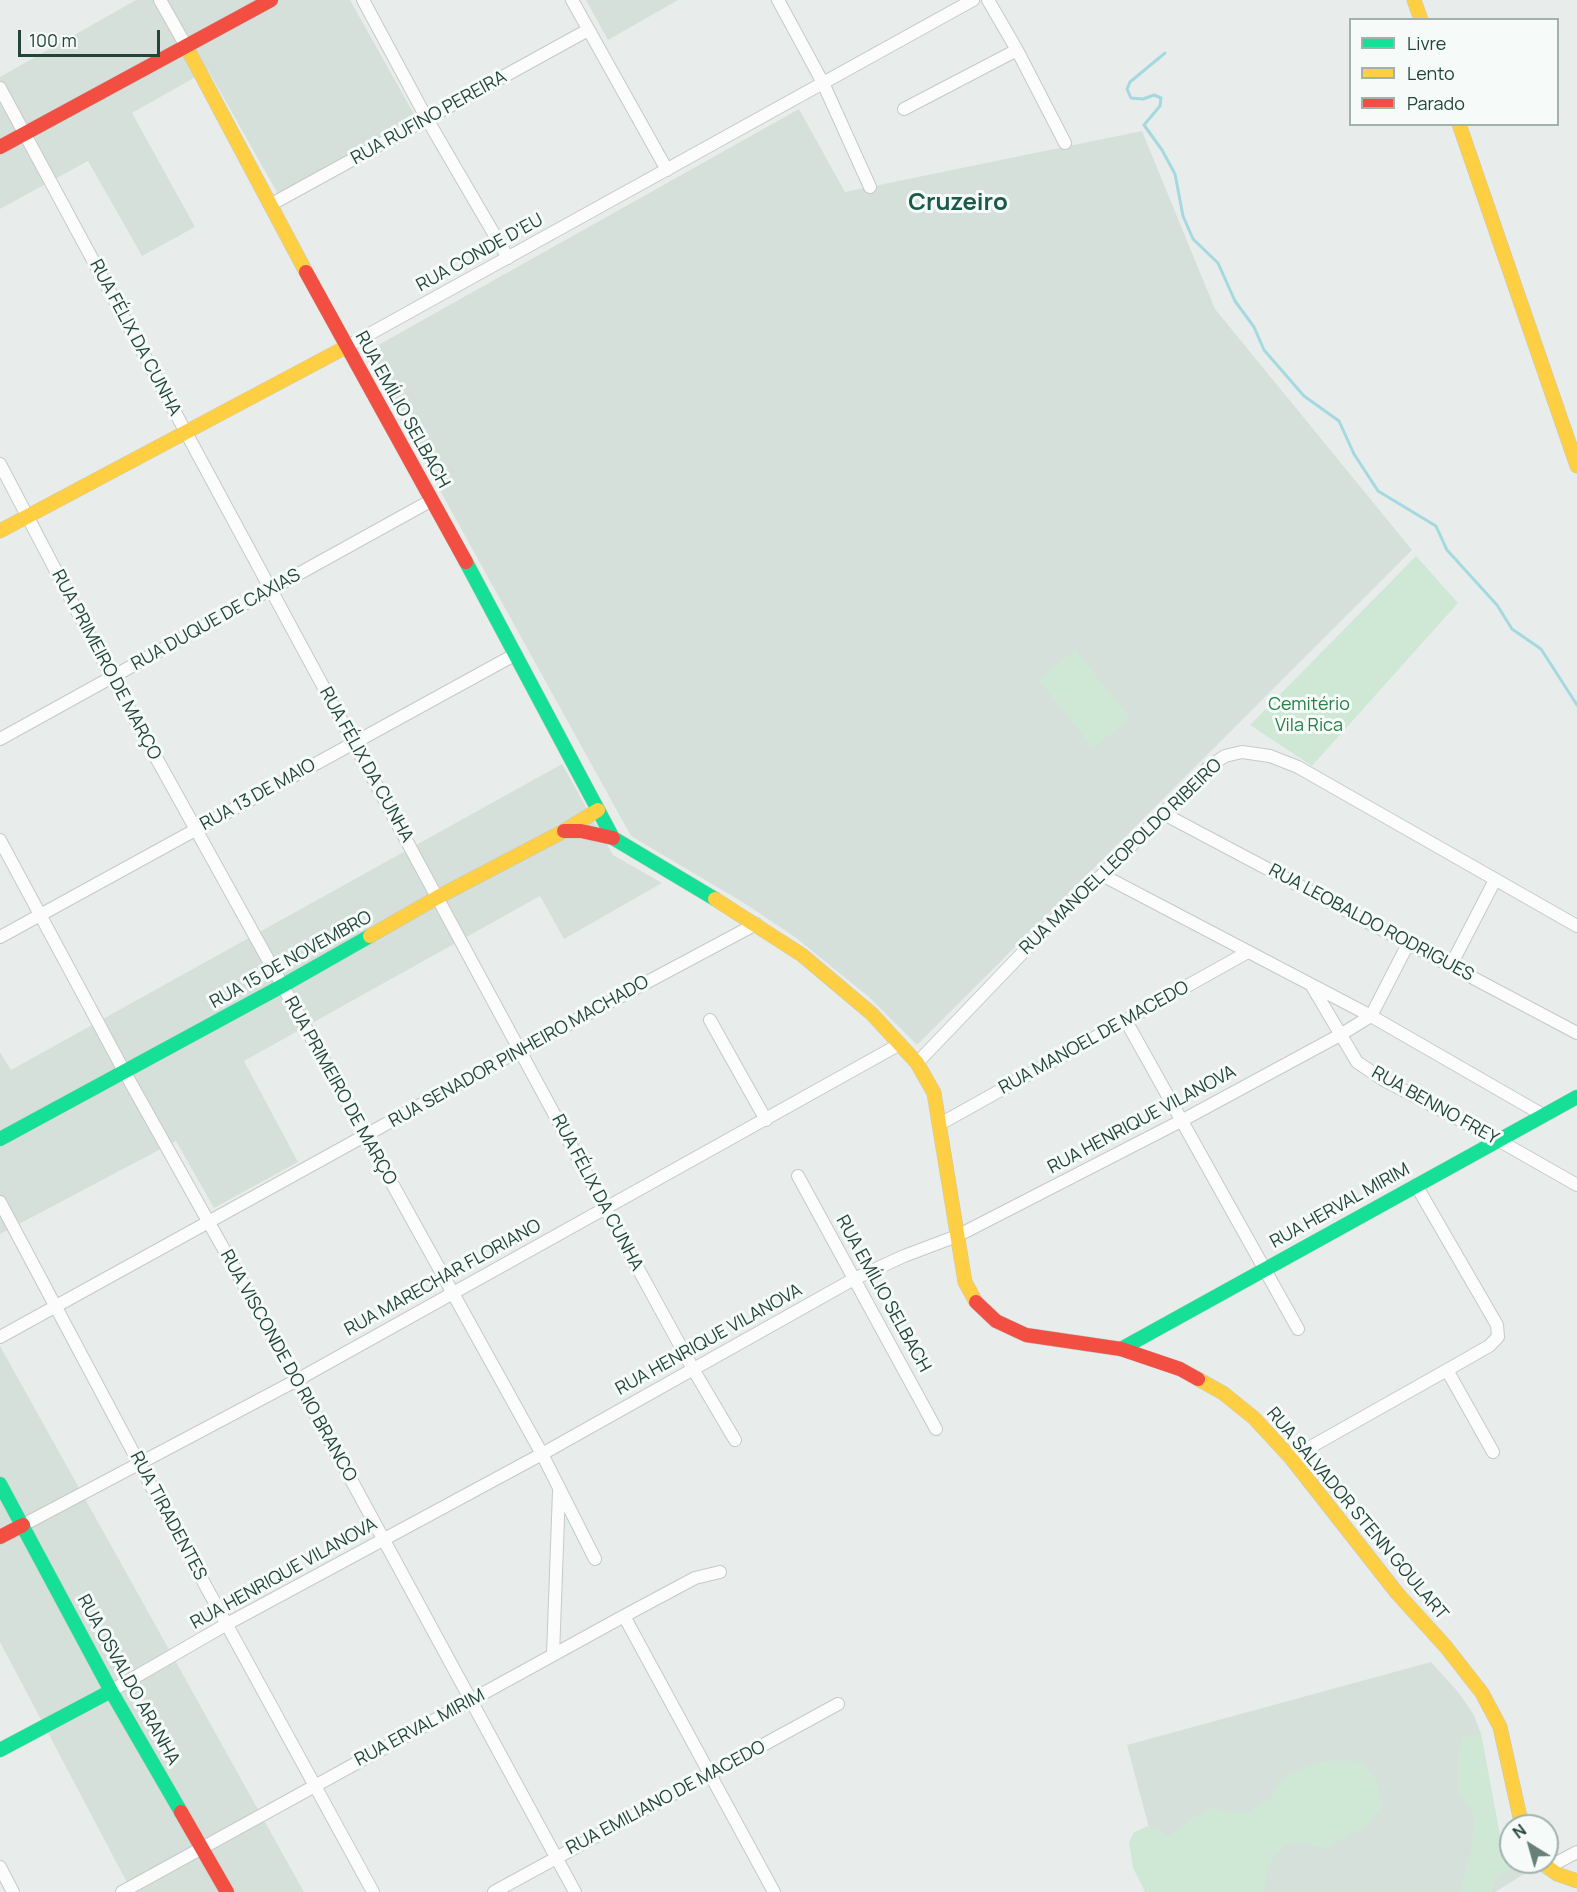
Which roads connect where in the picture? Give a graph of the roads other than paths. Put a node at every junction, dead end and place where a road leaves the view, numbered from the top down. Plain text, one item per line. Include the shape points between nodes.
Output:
1 (160, 0) edge
2 (271, 0) edge
3 (363, 0) edge
4 (572, 0) edge
5 (778, 0) edge
6 (974, 0) edge
7 (988, 0) edge
8 (1414, 0) edge
9 (1420, 18) edge
10 (588, 30) junction
11 (186, 46) junction
12 (1017, 50) junction
13 (823, 84) junction
14 (0, 88) edge
15 (904, 109) dead end
16 (427, 119) junction
17 (1460, 126) edge
18 (26, 133) junction
19 (1065, 143) dead end
20 (0, 147) edge
21 (666, 170) junction
22 (870, 187) dead end
23 (270, 205) junction
24 (508, 258) junction
25 (346, 347) junction
26 (185, 432) junction
27 (0, 464) edge
28 (1577, 466) edge
29 (432, 500) junction
30 (28, 516) junction
31 (0, 531) edge
32 (271, 591) junction
33 (516, 654) junction
34 (112, 678) junction
35 (0, 739) edge
36 (354, 743) junction
37 (598, 810) junction
38 (1164, 814) junction
39 (195, 830) junction
40 (564, 831) junction
41 (613, 838) junction
42 (0, 840) edge
43 (1102, 875) junction
44 (1495, 880) junction
45 (438, 897) junction
46 (40, 914) junction
47 (756, 924) junction
48 (1577, 926) edge
49 (0, 937) edge
50 (1409, 942) junction
51 (1248, 952) junction
52 (1451, 965) junction
53 (282, 986) junction
54 (1312, 987) junction
55 (1371, 1016) junction
56 (710, 1020) dead end
57 (1126, 1021) junction
58 (1577, 1033) edge
59 (1340, 1035) junction
60 (900, 1044) junction
61 (520, 1050) junction
62 (917, 1063) junction
63 (124, 1071) junction
64 (1577, 1097) edge
65 (1543, 1115) junction
66 (766, 1120) junction
67 (1181, 1121) junction
68 (940, 1124) junction
69 (365, 1136) junction
70 (0, 1139) edge
71 (1498, 1140) junction
72 (798, 1176) dead end
73 (1416, 1185) junction
74 (1577, 1185) edge
75 (0, 1202) edge
76 (606, 1210) junction
77 (208, 1223) junction
78 (957, 1236) junction
79 (1263, 1269) junction
80 (854, 1280) junction
81 (453, 1293) junction
82 (55, 1307) junction
83 (1298, 1329) dead end
84 (0, 1337) edge
85 (1120, 1349) junction
86 (693, 1369) junction
87 (1447, 1370) junction
88 (297, 1380) junction
89 (936, 1429) dead end
90 (735, 1440) dead end
91 (1493, 1452) dead end
92 (542, 1454) junction
93 (1291, 1458) junction
94 (140, 1463) junction
95 (0, 1484) edge
96 (560, 1489) junction
97 (22, 1525) junction
98 (0, 1537) edge
99 (384, 1539) junction
100 (595, 1559) dead end
101 (720, 1572) dead end
102 (624, 1616) junction
103 (227, 1624) junction
104 (553, 1655) junction
105 (111, 1691) junction
106 (471, 1701) junction
107 (837, 1704) dead end
108 (0, 1750) edge
109 (710, 1775) junction
110 (313, 1785) junction
111 (1519, 1814) edge
112 (202, 1848) junction
113 (1577, 1852) edge
114 (556, 1857) junction
115 (1559, 1859) edge
116 (0, 1867) edge
117 (1557, 1874) edge
118 (1577, 1881) edge
119 (13, 1892) edge
120 (122, 1892) edge
121 (227, 1892) edge
122 (373, 1892) edge
123 (494, 1892) edge
124 (575, 1892) edge
125 (774, 1892) edge

1 - 11 street, RUA EMÍLIO SELBACH
2 - 11 main road
3 - 16 street
4 - 10 street
5 - 13 street
6 - 13 street, RUA CONDE D'EU
7 - 12 street
8 - 9 main road
10 - 16 street, RUA RUFINO PEREIRA
10 - 21 street
11 - 18 main road
11 - 23 main road, RUA EMÍLIO SELBACH
12 - 15 street
12 - 19 street
13 - 21 street, RUA CONDE D'EU
13 - 22 street
14 - 18 street, RUA FÉLIX DA CUNHA
16 - 23 street, RUA RUFINO PEREIRA
16 - 24 street
17 - 28 main road
18 - 20 main road
18 - 26 street, RUA FÉLIX DA CUNHA
21 - 24 street, RUA CONDE D'EU
23 - 25 main road, RUA EMÍLIO SELBACH
24 - 25 street, RUA CONDE D'EU
25 - 26 main road, RUA CONDE D'EU
25 - 29 main road, RUA EMÍLIO SELBACH
26 - 30 main road, RUA CONDE D'EU
26 - 32 street, RUA FÉLIX DA CUNHA
27 - 30 street, RUA PRIMEIRO DE MARÇO
29 - 32 street, RUA DUQUE DE CAXIAS
29 - 33 main road, RUA EMÍLIO SELBACH
30 - 31 main road, RUA CONDE D'EU
30 - 34 street, RUA PRIMEIRO DE MARÇO
32 - 34 street, RUA DUQUE DE CAXIAS
32 - 36 street, RUA FÉLIX DA CUNHA
33 - 36 street, RUA 13 DE MAIO
33 - 37 main road, RUA EMÍLIO SELBACH
34 - 35 street, RUA DUQUE DE CAXIAS
34 - 39 street, RUA PRIMEIRO DE MARÇO
36 - 39 street, RUA 13 DE MAIO
36 - 45 street, RUA FÉLIX DA CUNHA
37 - 40 main road, RUA 15 DE NOVEMBRO
37 - 41 main road, RUA EMÍLIO SELBACH
38 - 43 street, RUA MANOEL LEOPOLDO RIBEIRO
38 - 44 street, RUA MANOEL LEOPOLDO RIBEIRO via 1210,766 1225,756 1242,752 1270,756 1298,767
38 - 50 street, RUA LEOBALDO RODRIGUES
39 - 46 street, RUA 13 DE MAIO
39 - 53 street, RUA PRIMEIRO DE MARÇO
40 - 41 main road
40 - 45 main road, RUA 15 DE NOVEMBRO
41 - 47 main road, RUA SALVADOR STENN GOULART
42 - 46 street, RUA VISCONDE DO RIO BRANCO
43 - 51 street
43 - 62 street, RUA MANOEL LEOPOLDO RIBEIRO via 1076,897
44 - 48 street, RUA MANOEL LEOPOLDO RIBEIRO
44 - 52 street
45 - 53 main road, RUA 15 DE NOVEMBRO
45 - 61 street, RUA FÉLIX DA CUNHA
46 - 49 street, RUA 13 DE MAIO
46 - 63 street, RUA VISCONDE DO RIO BRANCO
47 - 60 main road, RUA SALVADOR STENN GOULART via 802,955 872,1014
47 - 61 street, RUA SENADOR PINHEIRO MACHADO
50 - 52 street, RUA LEOBALDO RODRIGUES
50 - 55 street
51 - 54 street
51 - 57 street, RUA MANOEL DE MACEDO
52 - 58 street, RUA LEOBALDO RODRIGUES
53 - 63 main road, RUA 15 DE NOVEMBRO
53 - 69 street, RUA PRIMEIRO DE MARÇO
54 - 55 street
54 - 59 street, RUA BENNO FREY
55 - 59 street, RUA HENRIQUE VILANOVA
55 - 65 street
56 - 66 street
57 - 67 street
57 - 68 street, RUA MANOEL DE MACEDO
59 - 67 street, RUA HENRIQUE VILANOVA
59 - 71 street, RUA BENNO FREY via 1357,1062 1382,1079
60 - 62 main road, RUA SALVADOR STENN GOULART
60 - 66 street, RUA MARECHAR FLORIANO
61 - 69 street, RUA SENADOR PINHEIRO MACHADO
61 - 76 street, RUA FÉLIX DA CUNHA
62 - 68 main road, RUA SALVADOR STENN GOULART via 934,1093
63 - 70 main road, RUA 15 DE NOVEMBRO
63 - 77 street, RUA VISCONDE DO RIO BRANCO
64 - 65 main road, RUA HERVAL MIRIM
65 - 71 main road, RUA HERVAL MIRIM
66 - 76 street, RUA MARECHAR FLORIANO
67 - 78 street, RUA HENRIQUE VILANOVA
67 - 79 street
68 - 78 main road, RUA SALVADOR STENN GOULART
69 - 77 street, RUA SENADOR PINHEIRO MACHADO
69 - 81 street, RUA PRIMEIRO DE MARÇO
71 - 73 main road, RUA HERVAL MIRIM
71 - 74 street, RUA BENNO FREY
72 - 80 street, RUA EMÍLIO SELBACH
73 - 79 main road, RUA HERVAL MIRIM
73 - 87 street via 1497,1325 1498,1337 1489,1346
75 - 82 street, RUA TIRADENTES
76 - 81 street, RUA MARECHAR FLORIANO
76 - 86 street, RUA FÉLIX DA CUNHA
77 - 82 street, RUA SENADOR PINHEIRO MACHADO
77 - 88 street, RUA VISCONDE DO RIO BRANCO
78 - 80 street, RUA HENRIQUE VILANOVA
78 - 85 main road, RUA SALVADOR STENN GOULART via 965,1282 976,1302 996,1321 1026,1335
79 - 83 street
79 - 85 main road, RUA HERVAL MIRIM
80 - 86 street, RUA HENRIQUE VILANOVA
80 - 89 street, RUA EMÍLIO SELBACH
81 - 88 street, RUA MARECHAR FLORIANO
81 - 92 street, RUA PRIMEIRO DE MARÇO
82 - 84 street, RUA SENADOR PINHEIRO MACHADO
82 - 94 street, RUA TIRADENTES
85 - 93 main road, RUA SALVADOR STENN GOULART via 1180,1369 1223,1393 1254,1418
86 - 90 street, RUA FÉLIX DA CUNHA
86 - 92 street, RUA HENRIQUE VILANOVA
87 - 91 street
87 - 93 street
88 - 94 street, RUA MARECHAR FLORIANO
88 - 99 street, RUA VISCONDE DO RIO BRANCO
92 - 96 street, RUA PRIMEIRO DE MARÇO
92 - 99 street, RUA HENRIQUE VILANOVA
93 - 111 main road, RUA SALVADOR STENN GOULART via 1482,1693 1500,1727
94 - 97 street, RUA MARECHAR FLORIANO
94 - 103 street, RUA TIRADENTES
95 - 97 main road, RUA OSVALDO ARANHA
96 - 100 street, RUA PRIMEIRO DE MARÇO
96 - 104 street
97 - 98 main road, RUA MARECHAR FLORIANO
97 - 105 main road, RUA OSVALDO ARANHA
99 - 103 street, RUA HENRIQUE VILANOVA
99 - 106 street, RUA VISCONDE DO RIO BRANCO
101 - 102 street, RUA ERVAL MIRIM via 695,1578
102 - 104 street, RUA ERVAL MIRIM
102 - 109 street
103 - 105 street, RUA HENRIQUE VILANOVA
103 - 110 street, RUA TIRADENTES
104 - 106 street, RUA ERVAL MIRIM
105 - 108 main road, RUA HENRIQUE VILANOVA
105 - 112 main road, RUA OSVALDO ARANHA
106 - 110 street, RUA ERVAL MIRIM
106 - 114 street, RUA VISCONDE DO RIO BRANCO
107 - 109 street, RUA EMILIANO DE MACEDO
109 - 114 street, RUA EMILIANO DE MACEDO
109 - 125 street
110 - 112 street, RUA ERVAL MIRIM
110 - 122 street, RUA TIRADENTES
112 - 120 street, RUA ERVAL MIRIM
112 - 121 main road, RUA OSVALDO ARANHA
113 - 115 street
114 - 123 street, RUA EMILIANO DE MACEDO
114 - 124 street, RUA VISCONDE DO RIO BRANCO
116 - 119 street
117 - 118 main road

